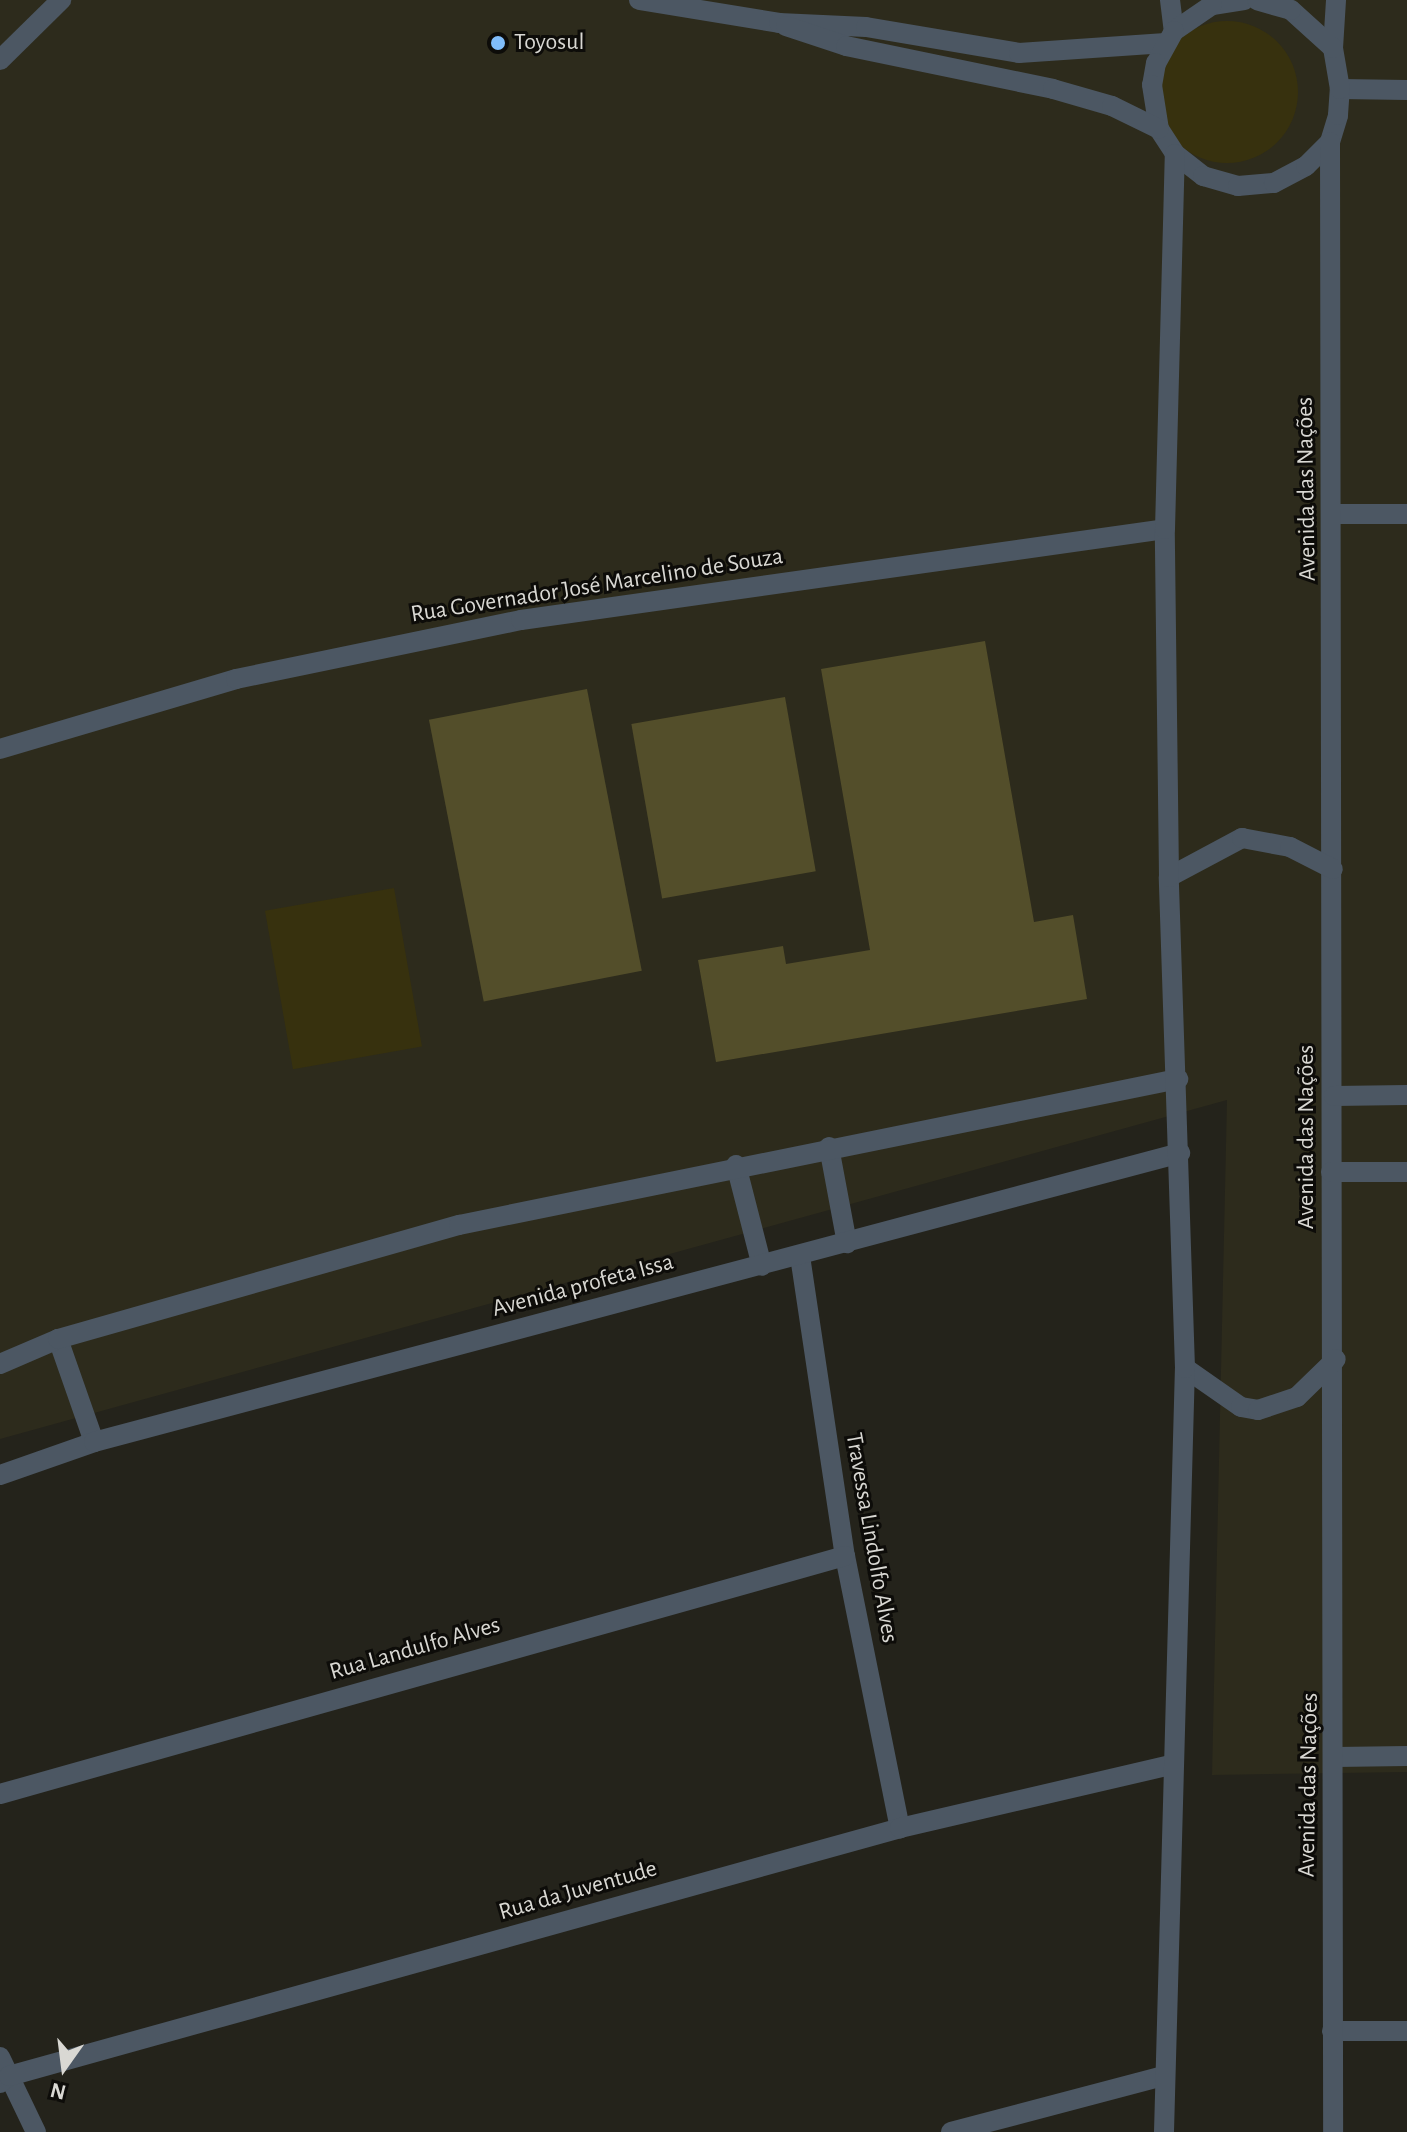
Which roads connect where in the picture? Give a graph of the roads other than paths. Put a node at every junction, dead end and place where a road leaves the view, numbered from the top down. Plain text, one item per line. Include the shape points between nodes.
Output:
1 (61, 0) edge
2 (639, 0) edge
3 (1170, 0) edge
4 (1244, 0) edge
5 (1257, 0) edge
6 (1336, 0) edge
7 (779, 23) junction
8 (1170, 37) junction
9 (1333, 48) junction
10 (0, 60) edge
11 (1340, 89) junction
12 (1407, 90) edge
13 (1159, 129) junction
14 (1330, 142) junction
15 (1175, 154) junction
16 (1335, 514) junction
17 (1407, 514) edge
18 (1165, 529) junction
19 (0, 749) edge
20 (1333, 869) junction
21 (1169, 877) junction
22 (1178, 1079) junction
23 (1407, 1095) edge
24 (1334, 1096) junction
25 (829, 1147) junction
26 (1180, 1153) junction
27 (736, 1165) junction
28 (1331, 1172) junction
29 (1407, 1172) edge
30 (847, 1243) junction
31 (800, 1256) junction
32 (762, 1266) junction
33 (58, 1339) junction
34 (1336, 1359) junction
35 (0, 1364) edge
36 (1185, 1368) junction
37 (94, 1442) junction
38 (0, 1475) edge
39 (845, 1556) junction
40 (1407, 1756) edge
41 (1336, 1757) junction
42 (1174, 1764) junction
43 (0, 1794) edge
44 (900, 1828) junction
45 (1332, 2031) junction
46 (1407, 2031) edge
47 (3, 2072) edge
48 (1163, 2076) junction
49 (36, 2132) edge
50 (951, 2132) edge
51 (1164, 2132) edge
52 (1333, 2132) edge

1 - 10 street
2 - 7 street
3 - 8 street
4 - 8 street via 1212,5
5 - 9 street via 1291,10
6 - 9 street
7 - 8 street via 829,22 1019,53
7 - 13 street via 846,46 1053,89 1112,106
8 - 13 street via 1152,85
9 - 11 street
11 - 12 street
11 - 14 street, Avenida das Nações
13 - 15 street
14 - 15 street via 1306,166 1274,183 1238,186 1203,176
14 - 16 street, Avenida das Nações
15 - 18 street
16 - 17 street
16 - 20 street, Avenida das Nações
18 - 19 street, Rua Governador José Marcelino de Souza via 521,620 236,679
18 - 21 street
20 - 21 street via 1290,847 1242,838
20 - 24 street, Avenida das Nações
21 - 22 street
22 - 25 street
22 - 26 street
23 - 24 street
24 - 28 street, Avenida das Nações
25 - 27 street
25 - 30 street
26 - 30 street, Avenida profeta Issa
26 - 36 street
27 - 32 street
27 - 33 street via 459,1225
28 - 29 street
28 - 34 street, Avenida das Nações
30 - 31 street, Avenida profeta Issa
31 - 32 street, Avenida profeta Issa
31 - 39 street, Travessa Lindolfo Alves
32 - 37 street, Avenida profeta Issa
33 - 35 street
33 - 37 street
34 - 36 street via 1297,1397 1258,1410 1233,1403
34 - 41 street, Avenida das Nações
36 - 42 street
37 - 38 street, Avenida profeta Issa
39 - 43 street, Rua Landulfo Alves
39 - 44 street, Travessa Lindolfo Alves
40 - 41 street
41 - 45 street, Avenida das Nações
42 - 44 street, Rua da Juventude
42 - 48 street
44 - 47 street, Rua da Juventude
45 - 46 street
45 - 52 street, Avenida das Nações
47 - 49 street
48 - 50 street
48 - 51 street

